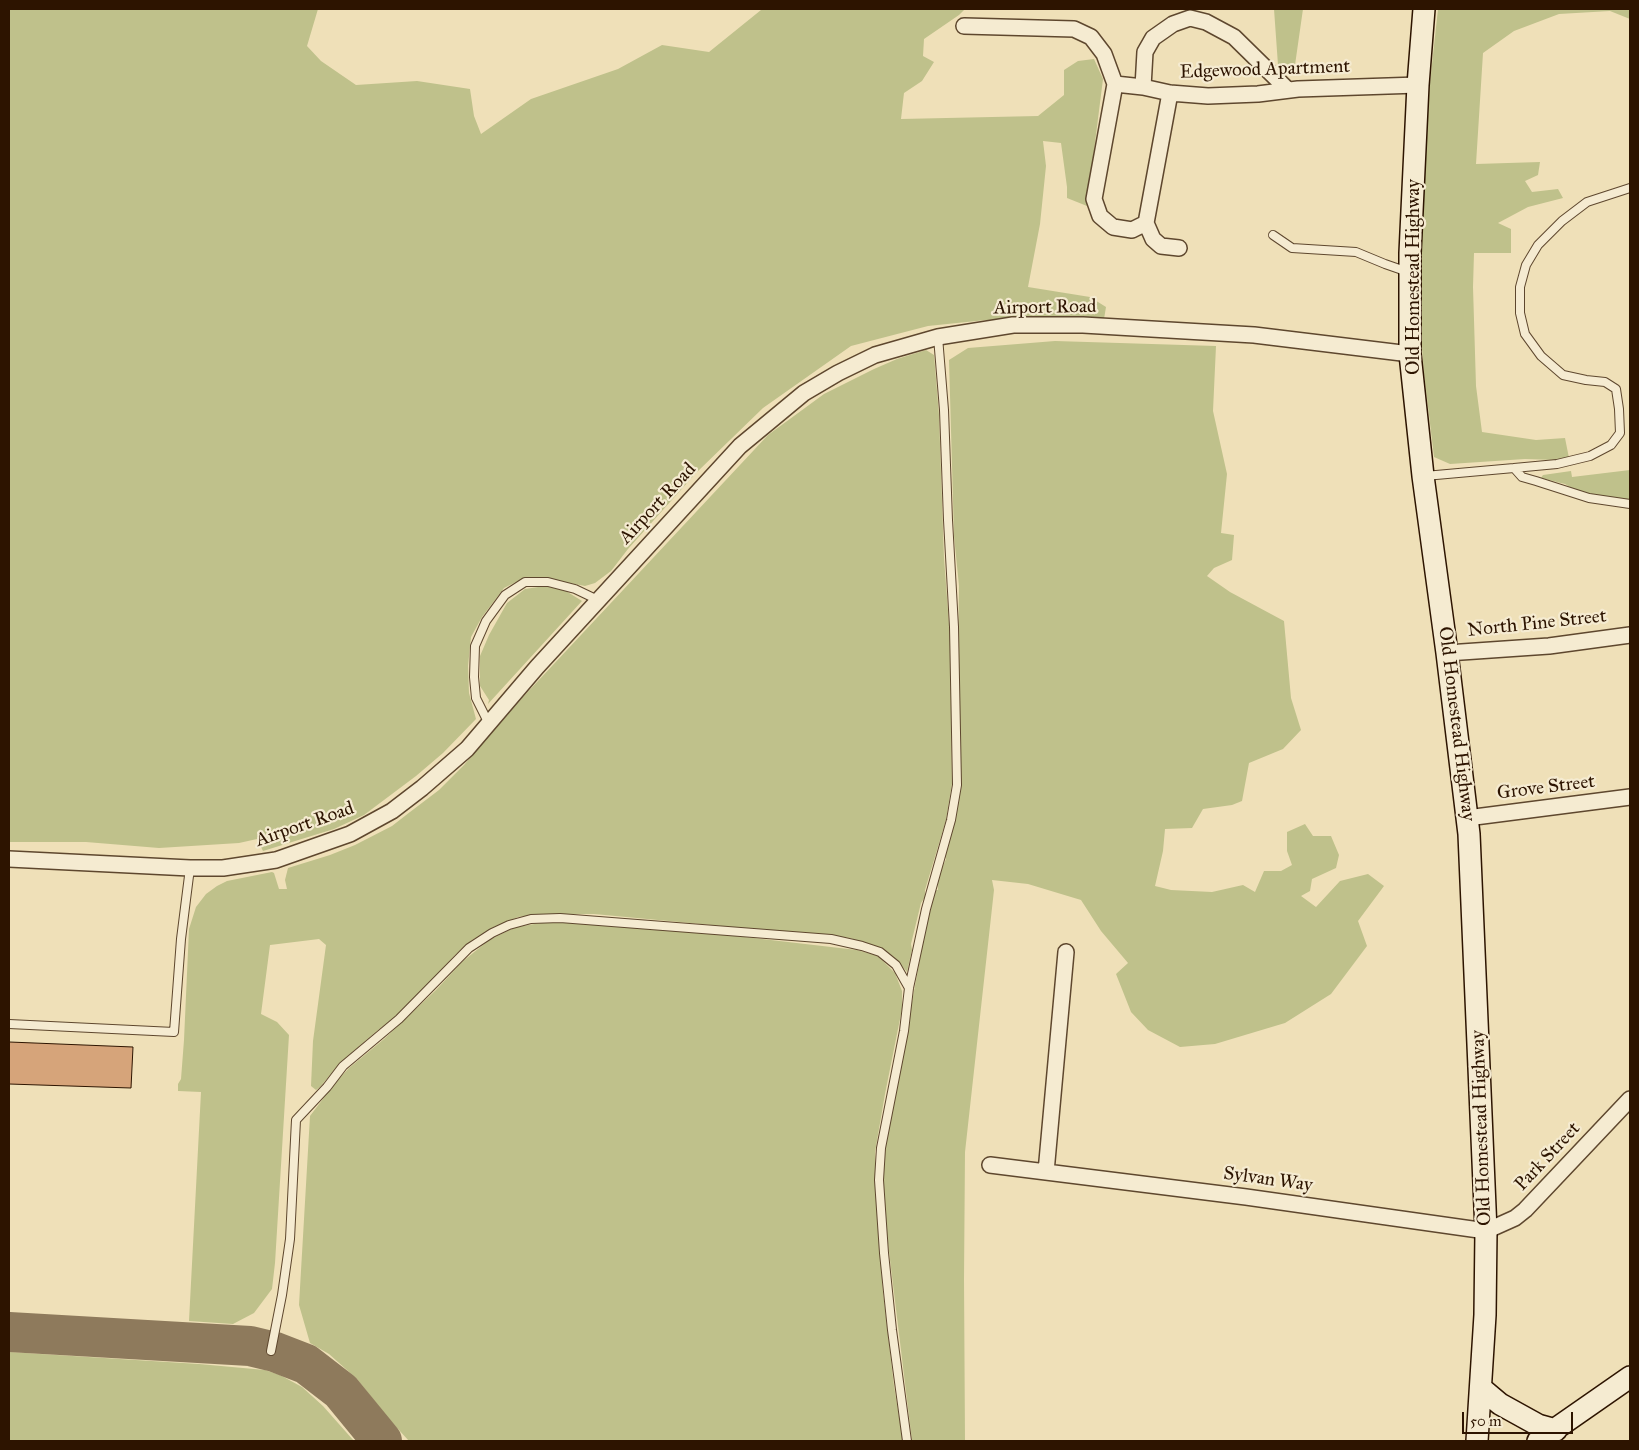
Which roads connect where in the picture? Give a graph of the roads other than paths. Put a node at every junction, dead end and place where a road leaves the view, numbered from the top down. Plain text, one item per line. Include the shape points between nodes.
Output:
1 (1424, 9) edge
2 (964, 26) dead end
3 (1115, 84) junction
4 (1418, 84) junction
5 (1143, 86) junction
6 (1288, 90) junction
7 (1170, 93) junction
8 (1630, 188) edge
9 (1146, 223) junction
10 (1273, 235) dead end
11 (1179, 248) dead end
12 (1410, 273) junction
13 (938, 337) junction
14 (1410, 354) junction
15 (1514, 468) junction
16 (1423, 476) junction
17 (1630, 504) edge
18 (598, 600) junction
19 (1630, 635) edge
20 (1447, 653) junction
21 (489, 724) junction
22 (1630, 797) edge
23 (1468, 818) junction
24 (9, 860) edge
25 (190, 868) junction
26 (1066, 952) dead end
27 (910, 988) junction
28 (9, 1024) edge
29 (1630, 1099) edge
30 (990, 1165) dead end
31 (1046, 1172) junction
32 (1486, 1231) junction
33 (271, 1351) dead end
34 (1630, 1377) edge
35 (1481, 1388) junction
36 (1547, 1436) edge
37 (908, 1441) edge
38 (1477, 1441) edge

1 - 4 main road, Old Homestead Highway
2 - 3 street via 1074,30 1091,37 1104,54
3 - 5 street, Edgewood Apartment
3 - 9 street via 1094,199 1100,216 1113,227 1132,230
4 - 6 street, Edgewood Apartment
4 - 12 main road, Old Homestead Highway
5 - 6 street via 1145,52 1153,38 1173,24 1190,18 1206,22 1234,37
5 - 7 street, Edgewood Apartment
6 - 7 street, Edgewood Apartment via 1208,96
7 - 9 street
8 - 15 lane via 1587,202 1562,221 1538,245 1526,265 1520,287 1520,313 1526,334 1541,356 1563,374 1605,382 1616,389 1620,433 1611,444 1590,456 1557,464
9 - 11 street via 1161,246
10 - 12 lane via 1292,248 1356,252
12 - 14 main road, Old Homestead Highway
13 - 14 street, Airport Road via 1013,325 1083,325 1254,335
13 - 18 street, Airport Road via 875,356 804,393 740,446
13 - 27 lane via 954,627 956,785 951,820 926,909
14 - 16 main road, Old Homestead Highway
15 - 16 lane
15 - 17 lane via 1522,476 1589,498
16 - 20 main road, Old Homestead Highway
18 - 21 street, Airport Road
18 - 21 lane via 575,589 548,582 525,582 505,595 486,621 475,646 476,698
19 - 20 street, North Pine Street via 1549,646
20 - 23 main road, Old Homestead Highway
21 - 25 street, Airport Road via 467,749 422,788 392,811 350,834 276,860 223,868
22 - 23 street, Grove Street
23 - 32 main road, Old Homestead Highway
24 - 25 street, Airport Road
25 - 28 lane via 174,1032
26 - 31 street
27 - 33 lane via 896,965 880,952 831,939 560,918 532,919 492,933 469,948 400,1018 344,1066 296,1120 290,1239
27 - 37 lane via 881,1148 879,1180 892,1330
29 - 32 street, Park Street via 1525,1210
30 - 31 street, Sylvan Way
31 - 32 street, Sylvan Way
32 - 35 main road, Old Homestead Highway
34 - 36 main road
35 - 36 main road via 1500,1404 1538,1425
35 - 38 main road, Old Homestead Highway

